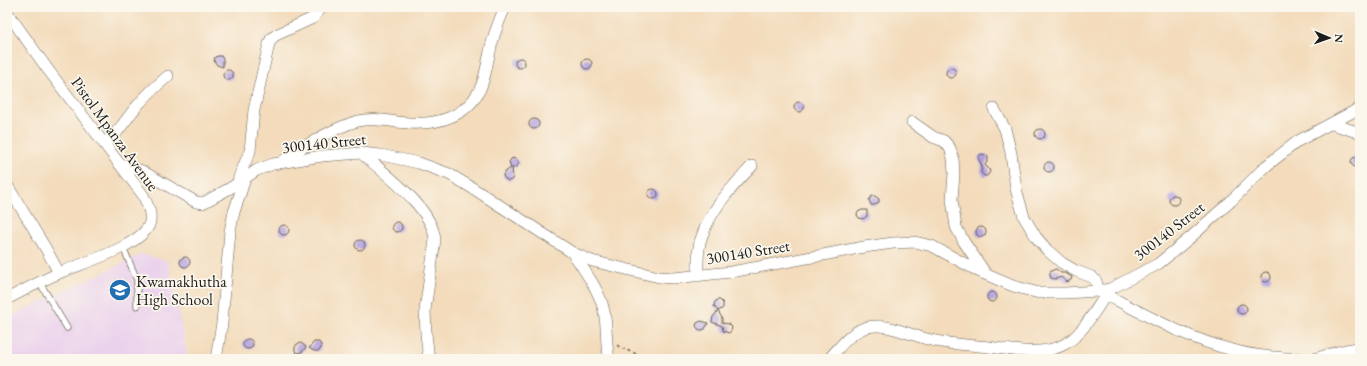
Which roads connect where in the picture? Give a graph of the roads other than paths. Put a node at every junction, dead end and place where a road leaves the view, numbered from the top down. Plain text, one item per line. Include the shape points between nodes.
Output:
1 (505, 7) edge
2 (321, 8) dead end
3 (7, 12) edge
4 (168, 76) dead end
5 (1360, 108) edge
6 (994, 109) dead end
7 (912, 122) dead end
8 (1332, 124) junction
9 (1360, 133) edge
10 (104, 143) junction
11 (361, 154) junction
12 (118, 163) junction
13 (279, 163) junction
14 (752, 166) dead end
15 (241, 181) junction
16 (7, 185) edge
17 (123, 247) junction
18 (573, 253) junction
19 (59, 273) junction
20 (986, 275) junction
21 (698, 276) junction
22 (40, 282) junction
23 (1102, 293) junction
24 (7, 299) edge
25 (136, 306) dead end
26 (67, 328) dead end
27 (1360, 348) edge
28 (216, 359) edge
29 (429, 359) edge
30 (609, 359) edge
31 (829, 359) edge
32 (1308, 359) edge
33 (1313, 359) edge

1 - 13 street via 479,92 460,112 450,118 426,123 378,119 356,122 341,127
2 - 15 street via 313,18 271,39 254,110 250,151 239,177
3 - 10 street, Pistol Mpanza Avenue
4 - 10 street via 148,93 115,135
5 - 8 street, 300140 Street
6 - 23 street via 1005,129 1024,217 1036,237 1048,250 1062,263 1092,277
7 - 20 street via 933,137 944,141 950,148 954,173 952,200 956,227
8 - 9 street
8 - 23 street, 300140 Street via 1298,142 1266,166 1231,201 1158,264
10 - 12 street, Pistol Mpanza Avenue
11 - 13 street, 300140 Street via 322,156
11 - 18 street, 300140 Street via 381,155 419,163 449,174
11 - 29 street via 398,185 418,206 430,221 434,232 426,310
12 - 15 street, 300140 Street via 142,171 196,202 203,203
12 - 17 street, Pistol Mpanza Avenue via 143,195 150,216 145,231
13 - 15 street, 300140 Street via 257,170
14 - 21 street via 710,218 698,252
15 - 28 street via 230,232 222,324
16 - 19 street
17 - 19 street, Pistol Mpanza Avenue
17 - 25 lane via 137,280
18 - 21 street, 300140 Street via 659,277
18 - 30 street via 596,289 603,306
19 - 22 street, Pistol Mpanza Avenue
20 - 21 street, 300140 Street via 932,246 915,242 864,247
20 - 23 street, 300140 Street via 1039,293
22 - 24 street, Pistol Mpanza Avenue
22 - 26 lane
23 - 31 street via 1074,338 1056,348 1025,351 946,343 876,326 868,327 847,340
23 - 32 street via 1169,326 1213,344 1262,356
27 - 33 street

